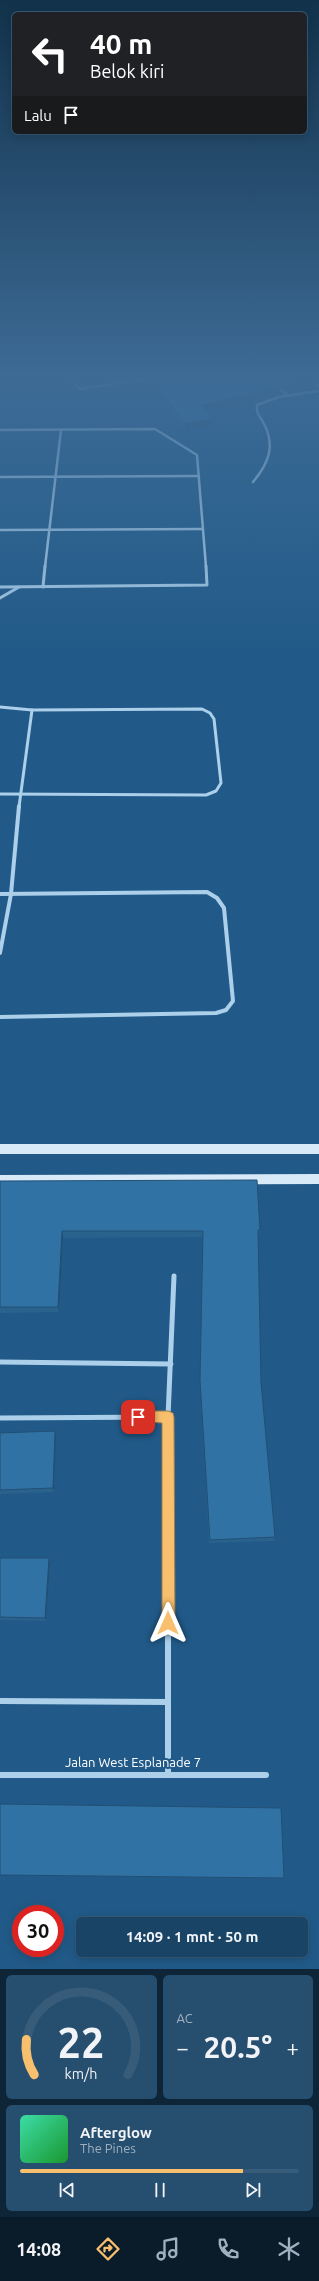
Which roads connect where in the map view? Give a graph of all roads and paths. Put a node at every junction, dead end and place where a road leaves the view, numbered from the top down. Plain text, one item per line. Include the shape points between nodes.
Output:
1 (56, 468) edge
2 (198, 468) edge
3 (267, 468) edge
4 (199, 476) junction
5 (55, 477) junction
6 (0, 478) edge
7 (253, 482) dead end
8 (202, 529) junction
9 (0, 530) edge
10 (50, 530) junction
11 (0, 587) edge
12 (19, 587) junction
13 (43, 587) junction
14 (0, 598) edge
15 (0, 707) edge
16 (32, 710) junction
17 (0, 794) edge
18 (20, 794) junction
19 (0, 894) edge
20 (11, 894) junction
21 (0, 953) edge
22 (0, 1017) edge
23 (0, 1149) edge
24 (319, 1149) edge
25 (319, 1179) edge
26 (0, 1180) edge
27 (174, 1276) dead end
28 (0, 1362) edge
29 (171, 1364) junction
30 (168, 1417) junction
31 (0, 1418) edge
32 (0, 1700) edge
33 (168, 1702) junction
34 (168, 1774) junction
35 (0, 1775) edge
36 (266, 1775) dead end

1 - 5 street
2 - 4 street
3 - 7 street
4 - 5 street
4 - 8 street
5 - 6 street
5 - 10 street
8 - 10 street
8 - 13 street via 207,585
9 - 10 street
10 - 13 street
11 - 12 street
12 - 13 street
12 - 14 street
15 - 16 street
16 - 18 street
16 - 18 street via 202,709 210,713 214,719 220,783 216,791 206,795
17 - 18 street
18 - 20 street
19 - 20 street
20 - 21 street
20 - 22 street via 207,892 217,898 224,908 233,1001 226,1010 216,1013
23 - 24 street
25 - 26 street
27 - 29 street
28 - 29 street
29 - 30 street
30 - 31 street
30 - 33 street
32 - 33 street
33 - 34 street
34 - 35 street, Jalan West Esplanade 7
34 - 36 street, Jalan West Esplanade 7

